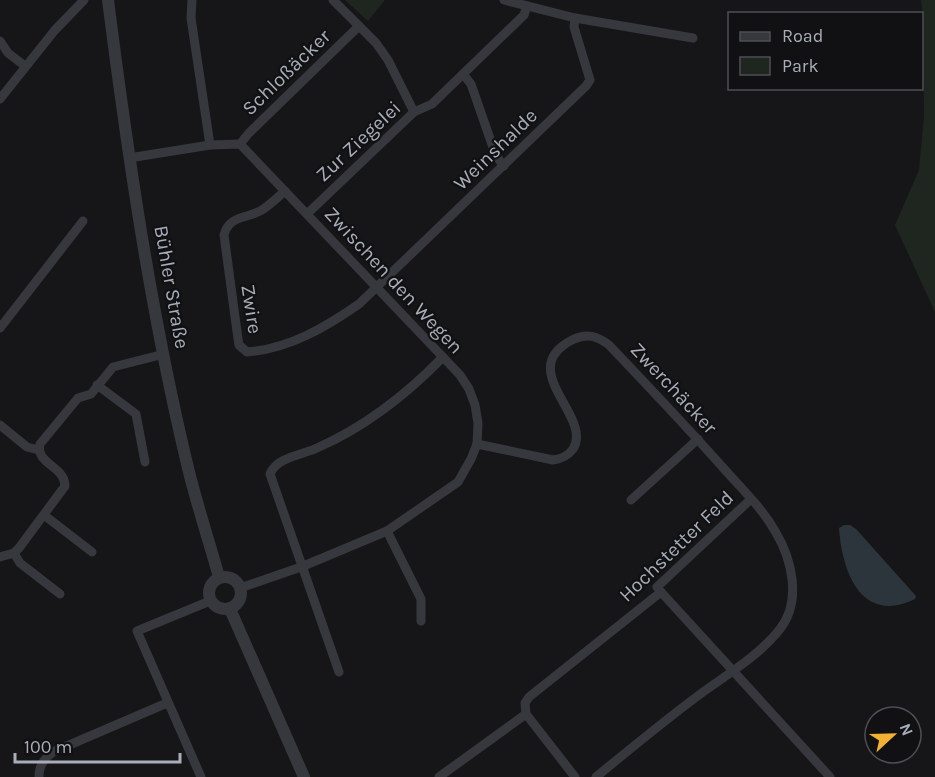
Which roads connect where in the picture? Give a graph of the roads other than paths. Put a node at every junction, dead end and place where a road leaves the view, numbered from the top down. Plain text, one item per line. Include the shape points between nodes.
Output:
1 (84, 0) edge
2 (108, 0) edge
3 (192, 0) edge
4 (333, 0) edge
5 (504, 0) edge
6 (527, 6) junction
7 (575, 18) junction
8 (359, 26) junction
9 (693, 38) dead end
10 (0, 41) edge
11 (25, 66) junction
12 (463, 74) junction
13 (0, 99) edge
14 (414, 111) junction
15 (240, 144) junction
16 (210, 145) junction
17 (129, 158) junction
18 (504, 166) junction
19 (285, 191) junction
20 (307, 214) junction
21 (83, 220) dead end
22 (376, 287) junction
23 (0, 328) edge
24 (164, 354) junction
25 (444, 357) junction
26 (97, 385) junction
27 (0, 426) edge
28 (698, 439) junction
29 (477, 444) junction
30 (39, 450) junction
31 (146, 462) dead end
32 (751, 499) junction
33 (631, 500) dead end
34 (45, 515) junction
35 (387, 531) junction
36 (92, 552) dead end
37 (14, 553) junction
38 (0, 557) edge
39 (301, 567) junction
40 (219, 578) junction
41 (240, 588) junction
42 (661, 592) junction
43 (60, 594) dead end
44 (210, 601) junction
45 (230, 609) junction
46 (421, 621) dead end
47 (732, 670) junction
48 (339, 672) dead end
49 (167, 703) junction
50 (526, 714) junction
51 (39, 777) edge
52 (201, 777) edge
53 (303, 777) edge
54 (439, 777) edge
55 (575, 777) edge
56 (596, 777) edge
57 (830, 777) edge

1 - 11 street
2 - 17 street, Bühler Straße
3 - 16 street via 191,18
4 - 8 street, Schloßäcker
5 - 6 street
6 - 7 street
6 - 12 street, Zur Ziegelei via 524,15
7 - 9 street
7 - 18 street, Weinshalde via 574,27 590,80
8 - 14 street, Schloßäcker via 388,60
8 - 15 street, Schloßäcker
10 - 11 street
11 - 13 street
12 - 14 street, Zur Ziegelei via 432,104
12 - 18 street via 471,84 496,156
14 - 20 street, Zur Ziegelei
15 - 16 street
15 - 19 street, Zwischen den Wegen
16 - 17 street
17 - 24 street, Bühler Straße
18 - 22 street, Weinshalde
19 - 20 street, Zwischen den Wegen
19 - 22 street, Zwire via 261,210 226,226 238,339 243,350 300,339 359,304
20 - 22 street, Zwischen den Wegen
21 - 23 street
22 - 25 street, Zwischen den Wegen
24 - 26 street via 113,367
24 - 40 street, Bühler Straße via 188,469
25 - 29 street, Zwischen den Wegen via 472,397 478,423
25 - 39 street via 376,415 273,468 271,480
26 - 30 street via 91,394 78,398
26 - 31 street via 136,414
27 - 30 street via 27,447
28 - 29 street, Zwerchäcker via 609,345 586,336 565,345 552,363 552,381 577,434 568,454 553,459
28 - 32 street, Zwerchäcker
28 - 33 street
29 - 35 street, Zwischen den Wegen via 458,482
30 - 34 street via 65,482
32 - 42 street, Hochstetter Feld via 657,587
32 - 47 street, Zwerchäcker via 764,513 784,550 793,597 790,614 772,639
34 - 36 street
34 - 37 street
35 - 39 street, Zwischen den Wegen
35 - 46 street via 421,598
37 - 38 street
37 - 43 street via 20,563
39 - 41 street, Zwischen den Wegen
39 - 48 street
40 - 41 street via 232,578
40 - 44 street via 209,587
41 - 45 street via 238,603
42 - 47 street
42 - 50 street, Hochstetter Feld via 529,697
44 - 45 street via 219,609
44 - 49 street via 137,631
45 - 53 street
47 - 56 street, Zwerchäcker
47 - 57 street
49 - 51 street via 53,752 39,768
49 - 52 street
50 - 54 street, Hochstetter Feld
50 - 55 street

